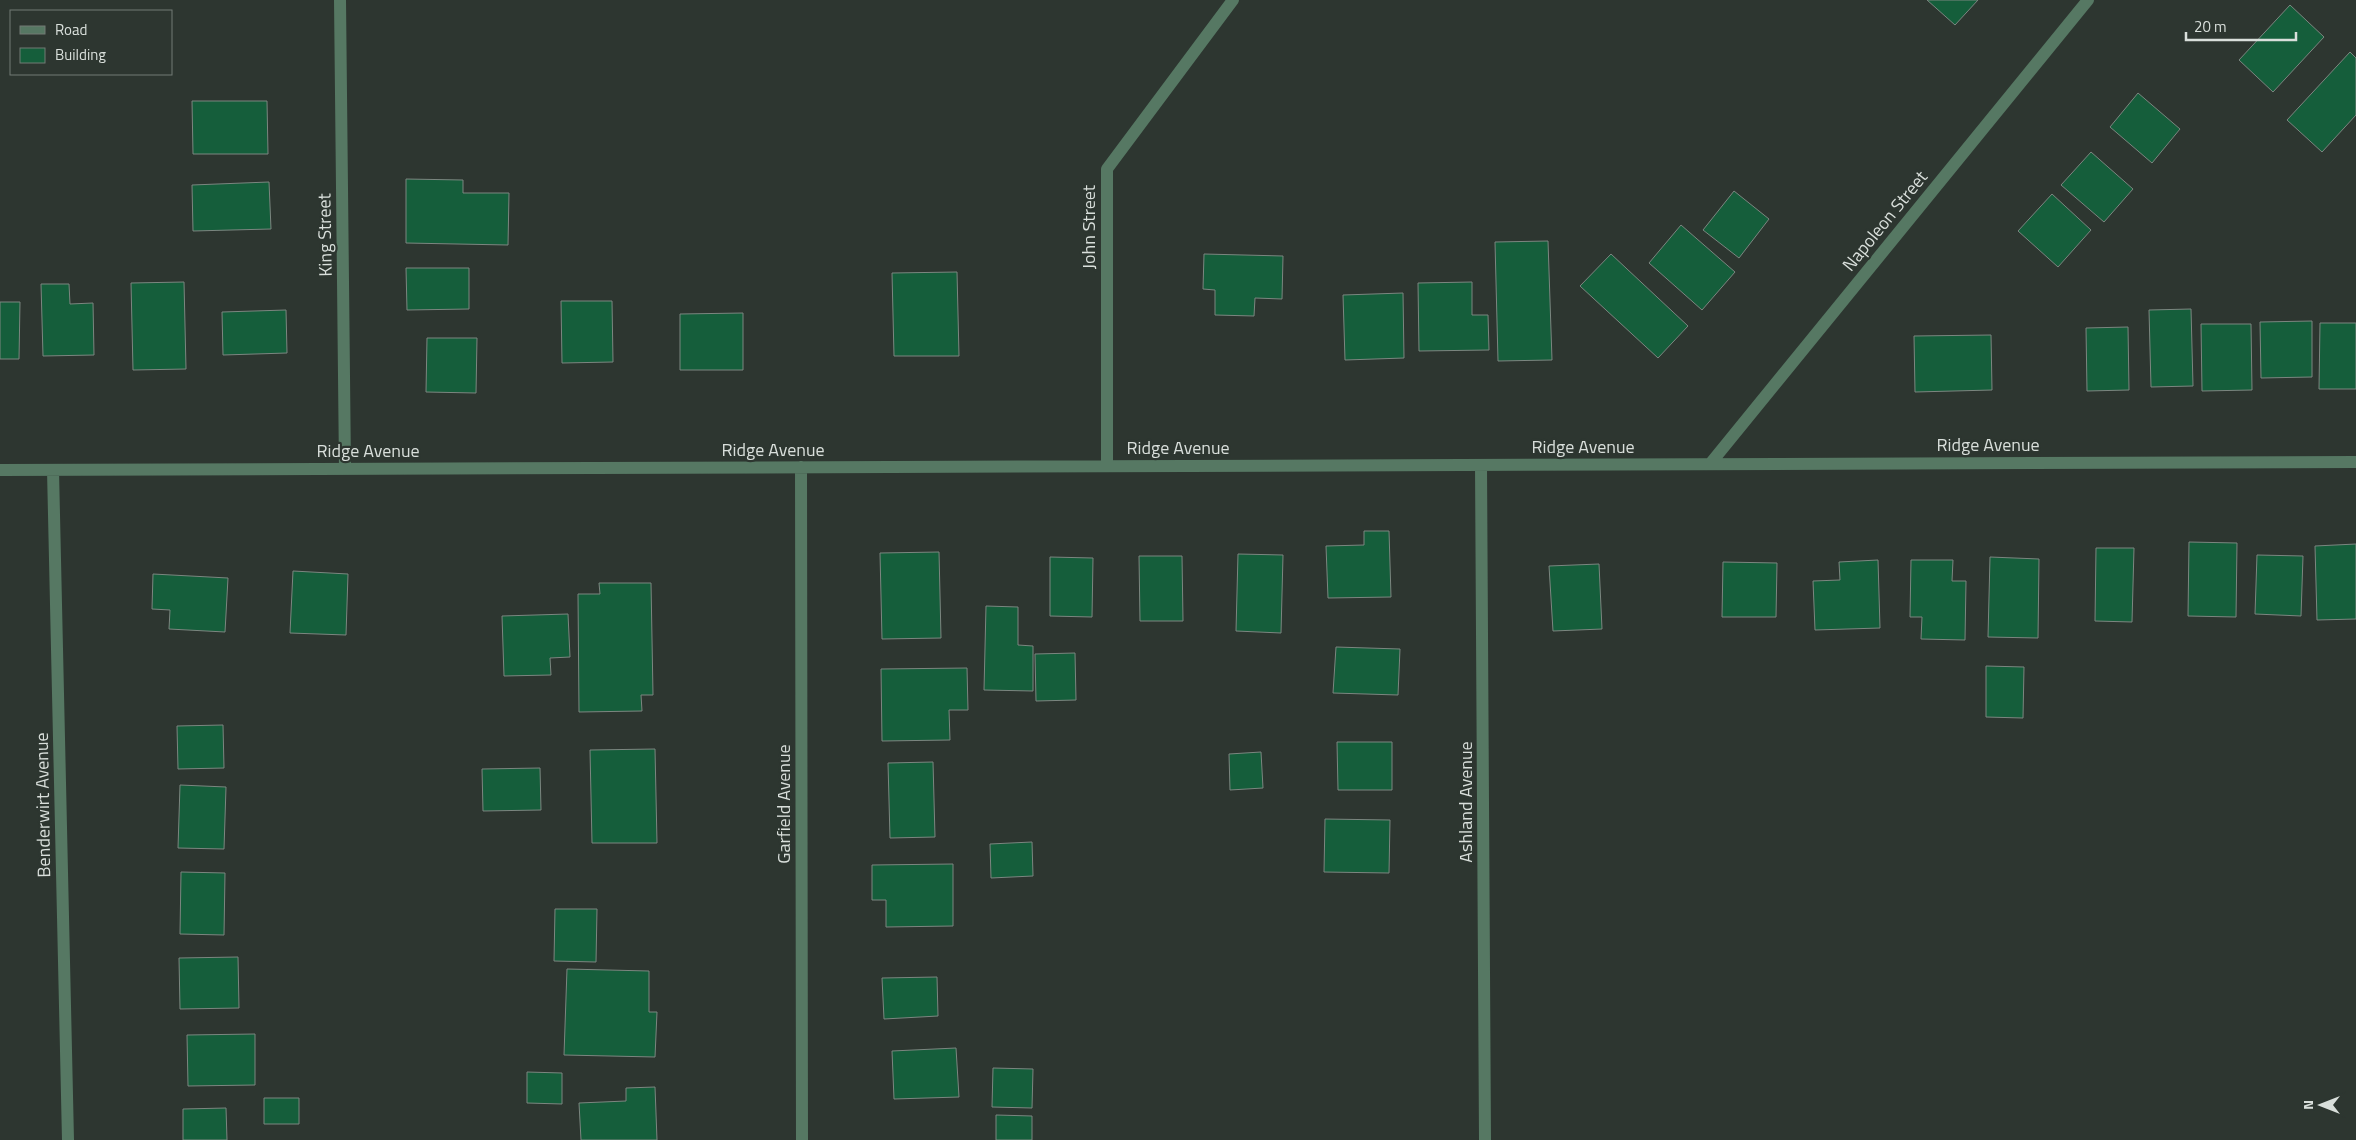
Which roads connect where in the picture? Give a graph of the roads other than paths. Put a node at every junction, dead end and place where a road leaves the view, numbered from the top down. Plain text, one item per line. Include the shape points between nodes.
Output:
1 (340, 0) edge
2 (1233, 0) edge
3 (2088, 0) edge
4 (2356, 462) edge
5 (1710, 464) junction
6 (1481, 465) junction
7 (1107, 466) junction
8 (801, 467) junction
9 (345, 469) junction
10 (0, 470) edge
11 (53, 470) junction
12 (68, 1140) edge
13 (802, 1140) edge
14 (1485, 1140) edge

1 - 9 street, King Street
2 - 7 street, John Street via 1107,169
3 - 5 street, Napoleon Street
4 - 5 street, Ridge Avenue
5 - 6 street, Ridge Avenue
6 - 7 street, Ridge Avenue
6 - 14 street, Ashland Avenue
7 - 8 street, Ridge Avenue
8 - 9 street, Ridge Avenue
8 - 13 street, Garfield Avenue
9 - 11 street, Ridge Avenue
10 - 11 street, Ridge Avenue
11 - 12 street, Benderwirt Avenue

